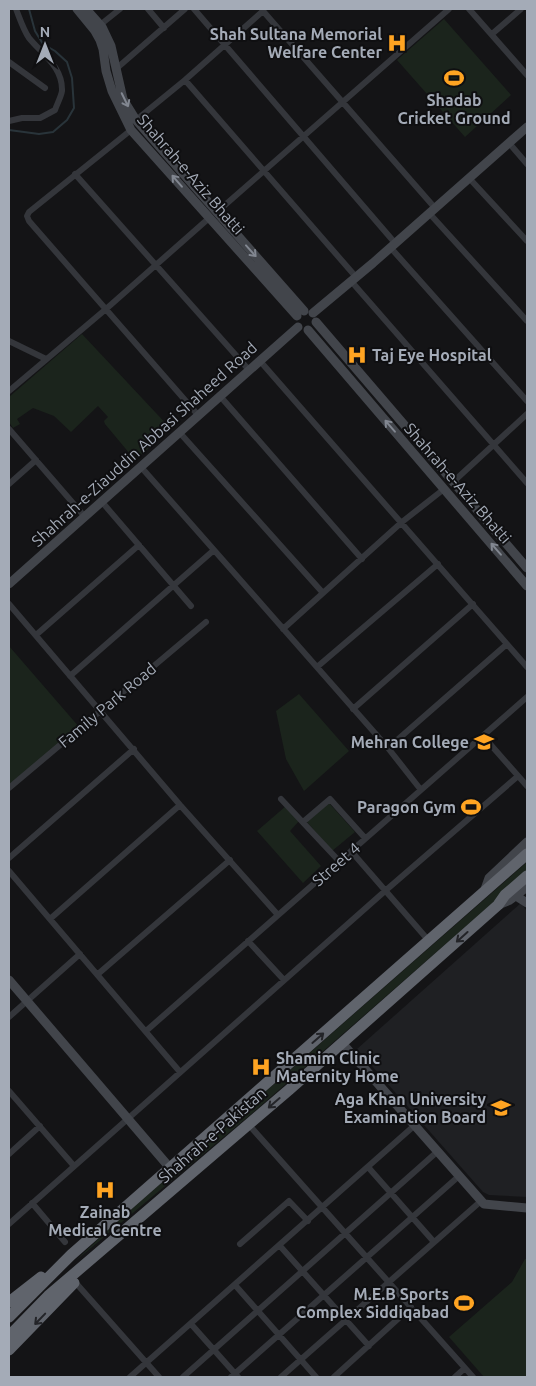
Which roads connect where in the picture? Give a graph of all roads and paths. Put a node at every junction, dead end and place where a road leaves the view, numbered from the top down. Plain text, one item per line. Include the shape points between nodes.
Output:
1 (16, 9) edge
2 (78, 9) edge
3 (86, 9) edge
4 (120, 9) edge
5 (148, 9) edge
6 (185, 9) edge
7 (194, 9) edge
8 (449, 9) edge
9 (469, 9) edge
10 (521, 9) edge
11 (100, 25) junction
12 (164, 28) junction
13 (492, 34) junction
14 (224, 46) junction
15 (9, 62) edge
16 (117, 68) junction
17 (526, 70) edge
18 (185, 80) junction
19 (45, 88) dead end
20 (342, 102) junction
21 (136, 120) junction
22 (9, 121) edge
23 (527, 127) edge
24 (131, 130) junction
25 (303, 136) junction
26 (509, 143) junction
27 (527, 164) edge
28 (264, 172) junction
29 (75, 174) junction
30 (469, 178) junction
31 (432, 210) junction
32 (217, 212) junction
33 (208, 218) junction
34 (527, 241) edge
35 (393, 245) junction
36 (156, 264) junction
37 (354, 279) junction
38 (106, 309) junction
39 (307, 316) junction
40 (527, 321) edge
41 (298, 327) junction
42 (308, 330) junction
43 (9, 340) edge
44 (46, 359) junction
45 (260, 361) junction
46 (249, 370) junction
47 (9, 391) edge
48 (220, 396) junction
49 (527, 402) edge
50 (527, 414) edge
51 (198, 415) junction
52 (10, 433) edge
53 (180, 433) junction
54 (493, 444) junction
55 (36, 460) junction
56 (141, 467) junction
57 (453, 482) junction
58 (527, 483) edge
59 (9, 484) edge
60 (444, 489) junction
61 (102, 502) junction
62 (85, 517) junction
63 (402, 522) junction
64 (139, 545) junction
65 (214, 550) junction
66 (362, 559) junction
67 (438, 564) junction
68 (527, 568) edge
69 (9, 584) edge
70 (173, 585) junction
71 (527, 586) edge
72 (323, 593) junction
73 (9, 604) edge
74 (473, 604) junction
75 (192, 606) dead end
76 (206, 622) dead end
77 (283, 628) junction
78 (36, 635) junction
79 (507, 644) junction
80 (317, 667) junction
81 (527, 667) edge
82 (70, 676) junction
83 (527, 697) edge
84 (353, 709) junction
85 (100, 710) junction
86 (483, 736) junction
87 (388, 748) junction
88 (134, 749) junction
89 (518, 776) junction
90 (527, 786) edge
91 (9, 788) edge
92 (421, 790) junction
93 (281, 799) dead end
94 (180, 805) junction
95 (303, 822) junction
96 (365, 838) junction
97 (527, 842) edge
98 (351, 851) junction
99 (527, 854) edge
100 (9, 858) edge
101 (230, 860) junction
102 (339, 861) junction
103 (9, 871) edge
104 (527, 876) edge
105 (527, 887) edge
106 (385, 891) junction
107 (483, 894) junction
108 (506, 899) junction
109 (527, 903) edge
110 (278, 915) junction
111 (50, 920) junction
112 (248, 941) junction
113 (429, 941) junction
114 (80, 954) junction
115 (98, 974) junction
116 (9, 980) edge
117 (284, 980) junction
118 (27, 1001) junction
119 (9, 1017) edge
120 (146, 1031) junction
121 (342, 1044) junction
122 (180, 1072) junction
123 (9, 1091) edge
124 (128, 1118) junction
125 (249, 1125) junction
126 (415, 1125) junction
127 (40, 1126) junction
128 (438, 1151) junction
129 (9, 1154) edge
130 (74, 1166) junction
131 (368, 1167) junction
132 (170, 1168) junction
133 (460, 1176) junction
134 (391, 1193) junction
135 (481, 1201) junction
136 (32, 1203) junction
137 (323, 1207) junction
138 (527, 1208) edge
139 (413, 1218) junction
140 (308, 1221) junction
141 (9, 1224) edge
142 (346, 1233) junction
143 (65, 1242) dead end
144 (434, 1242) junction
145 (240, 1244) dead end
146 (280, 1246) junction
147 (96, 1257) junction
148 (368, 1258) junction
149 (62, 1264) junction
150 (302, 1271) junction
151 (75, 1282) junction
152 (389, 1282) junction
153 (235, 1285) junction
154 (324, 1296) junction
155 (9, 1302) edge
156 (411, 1307) junction
157 (258, 1311) junction
158 (9, 1317) edge
159 (346, 1320) junction
160 (191, 1324) junction
161 (9, 1336) edge
162 (279, 1336) junction
163 (369, 1346) junction
164 (9, 1350) edge
165 (214, 1350) junction
166 (301, 1360) junction
167 (146, 1363) junction
168 (465, 1368) junction
169 (234, 1376) edge
170 (130, 1377) edge
171 (159, 1377) edge
172 (183, 1377) edge
173 (281, 1377) edge
174 (316, 1377) edge
175 (334, 1377) edge
176 (455, 1377) edge
177 (473, 1377) edge

1 - 22 street via 29,37 52,60 62,91 55,110 40,118
2 - 24 main road, Shahrah-e-Aziz Bhatti via 100,40 112,91
3 - 11 main road, Shahrah-e-Aziz Bhatti
4 - 11 street
5 - 12 street
6 - 12 street
7 - 14 street
8 - 20 street
9 - 13 street
10 - 13 street
11 - 16 main road, Shahrah-e-Aziz Bhatti via 111,46
12 - 16 street
13 - 17 street
14 - 18 street
14 - 20 street via 263,11
14 - 25 street
15 - 19 street
16 -> 21 main road, Shahrah-e-Aziz Bhatti via 123,99
18 - 21 street
18 - 28 street
20 - 25 street
20 - 31 street
21 - 32 main road, Shahrah-e-Aziz Bhatti
23 - 26 main road
24 - 29 street
33 -> 24 main road, Shahrah-e-Aziz Bhatti
25 - 28 street
25 - 35 street
26 - 27 street
26 - 30 main road
28 - 32 street
28 - 37 street
29 - 36 street
29 - 38 street via 27,216
30 - 31 main road
30 - 34 street
31 - 35 main road
31 - 40 street
32 -> 39 main road, Shahrah-e-Aziz Bhatti
33 - 36 street
33 - 39 main road, Shahrah-e-Aziz Bhatti
35 - 37 main road
35 - 49 street
36 - 38 street
36 - 46 street
37 - 39 main road
37 - 54 street
38 - 44 street
38 - 51 street
39 - 41 main road via 296,322
39 - 42 main road via 311,329
39 - 57 main road, Shahrah-e-Aziz Bhatti
41 - 42 main road
41 - 45 main road, Shahrah-e-Ziauddin Abbasi Shaheed Road
60 -> 42 main road, Shahrah-e-Aziz Bhatti
43 - 44 street
44 - 47 street
45 - 46 main road, Shahrah-e-Ziauddin Abbasi Shaheed Road
45 - 63 street
46 - 48 main road, Shahrah-e-Ziauddin Abbasi Shaheed Road
48 - 51 main road, Shahrah-e-Ziauddin Abbasi Shaheed Road
48 - 66 street
50 - 54 street
51 - 53 main road, Shahrah-e-Ziauddin Abbasi Shaheed Road
52 - 55 street
53 - 56 main road, Shahrah-e-Ziauddin Abbasi Shaheed Road
53 - 72 street
54 - 57 street
54 - 58 street
55 - 59 street
55 - 62 street
56 - 61 main road, Shahrah-e-Ziauddin Abbasi Shaheed Road
56 - 65 street
57 - 68 main road, Shahrah-e-Aziz Bhatti
60 - 63 street
71 -> 60 main road, Shahrah-e-Aziz Bhatti
61 - 62 main road, Shahrah-e-Ziauddin Abbasi Shaheed Road
61 - 64 street
62 - 69 main road, Shahrah-e-Ziauddin Abbasi Shaheed Road
63 - 66 street
63 - 67 street
64 - 70 street
64 - 78 street
65 - 70 street
65 - 77 street
66 - 72 street
67 - 74 street
67 - 80 street
70 - 75 street
70 - 82 street
72 - 77 street
73 - 78 street
74 - 79 street
74 - 84 street
76 - 85 street, Family Park Road
77 - 80 street
78 - 82 street
79 - 81 street
79 - 87 street
80 - 84 street
82 - 85 street
83 - 86 street, Street 4
84 - 87 street
85 - 88 street
85 - 91 street, Family Park Road
86 - 89 street
86 - 92 street, Street 4
87 - 92 street
88 - 94 street
88 - 100 street
89 - 90 street
89 - 106 street
92 - 96 street, Street 4
93 - 95 street
94 - 101 street
94 - 111 street
95 - 96 street via 330,799
95 - 102 street
96 - 98 street, Street 4
97 - 107 main road via 489,878
98 - 102 street, Street 4
98 - 106 street
99 - 107 highway, Shahrah-e-Pakistan
101 - 110 street
101 - 115 street
102 - 110 street, Street 4
103 - 111 street
104 - 108 highway, Shahrah-e-Pakistan
105 - 108 main road
106 - 113 street
106 - 117 street
107 - 113 highway, Shahrah-e-Pakistan
108 - 109 main road
108 -> 121 highway, Shahrah-e-Pakistan
110 - 112 street, Street 4
111 - 114 street
112 - 117 street
112 - 120 street, Street 4
132 -> 113 highway, Shahrah-e-Pakistan
114 - 115 street
114 - 118 street
115 - 120 street
116 - 118 main road
117 - 122 street
118 - 119 street
118 - 124 main road
120 - 122 street
121 -> 125 highway, Shahrah-e-Pakistan
121 - 126 main road
122 - 124 street
123 - 127 street
124 - 130 street
124 - 132 main road
125 - 137 street
125 - 147 highway, Shahrah-e-Pakistan
126 - 128 main road
126 - 131 street
127 - 129 street
127 - 130 street
128 - 133 main road
128 - 134 street
130 - 136 street
131 - 134 street
131 - 137 street
132 - 149 highway, Shahrah-e-Pakistan
133 - 135 main road
133 - 139 street
134 - 139 street
134 - 142 street
135 - 138 main road via 484,1204
135 - 144 street
136 - 141 street
136 - 143 street
137 - 140 street
137 - 142 street
139 - 144 street
139 - 148 street
140 - 145 street via 289,1201
140 - 146 street
142 - 148 street
142 - 150 street
144 - 152 street
146 - 150 street
146 - 153 street
147 - 151 highway
147 - 161 highway, Shahrah-e-Pakistan via 48,1296
148 - 152 street
148 - 154 street
149 - 155 highway
149 - 158 highway
150 - 154 street
150 - 157 street
151 -> 164 highway
151 - 167 street
152 - 156 street
152 - 159 street
153 - 157 street
153 - 160 street
154 - 159 street
154 - 162 street
156 - 163 street
156 - 168 street
157 - 162 street
157 - 165 street
159 - 163 street
159 - 166 street
160 - 165 street
160 - 167 street
162 - 166 street
162 - 169 street
163 - 175 street
165 - 169 street
165 - 172 street
166 - 173 street
166 - 174 street
167 - 170 street
167 - 171 street
168 - 176 street
168 - 177 street

